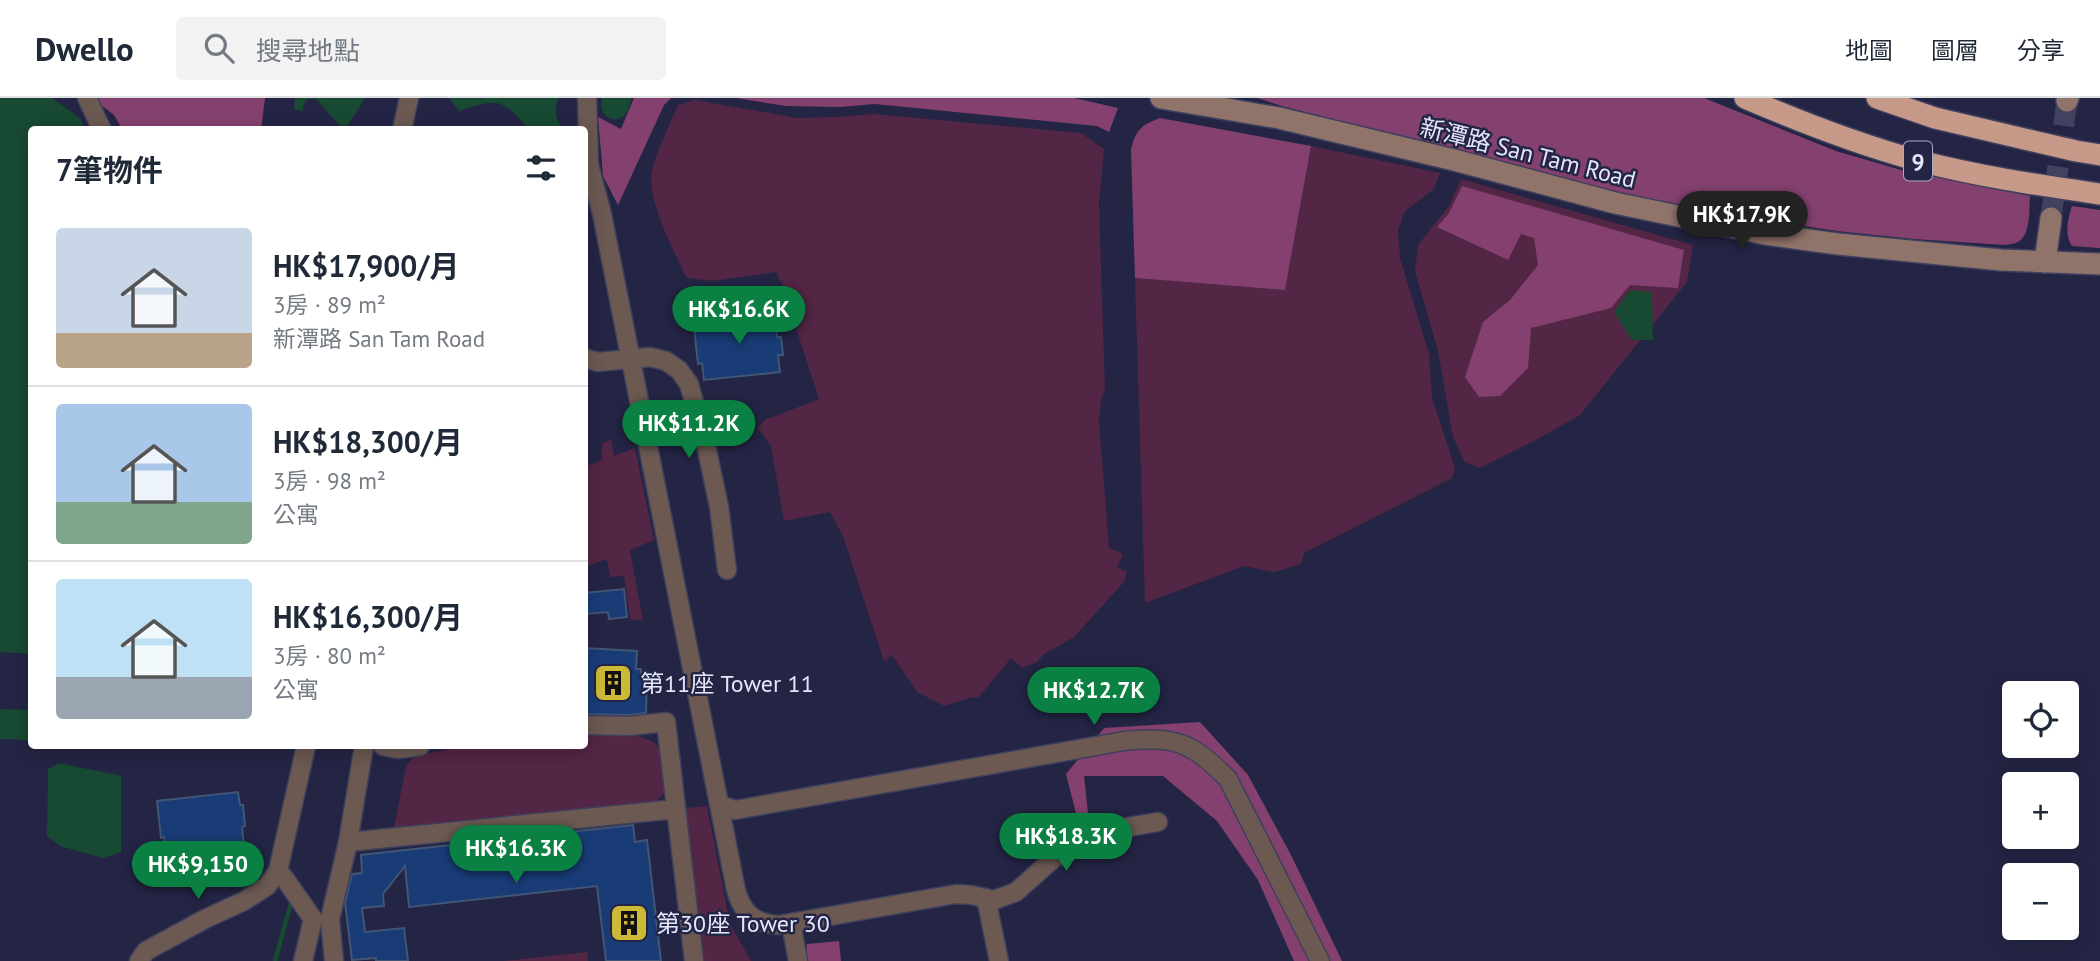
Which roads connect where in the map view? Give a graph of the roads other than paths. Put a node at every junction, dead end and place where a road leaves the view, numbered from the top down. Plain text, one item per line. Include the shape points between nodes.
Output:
1 (87, 98) edge
2 (409, 98) edge
3 (587, 98) edge
4 (1160, 98) edge
5 (1226, 98) edge
6 (1745, 98) edge
7 (1877, 98) edge
8 (1279, 118) junction
9 (100, 126) edge
10 (403, 126) edge
11 (588, 126) edge
12 (588, 132) edge
13 (2100, 155) edge
14 (2100, 194) edge
15 (2051, 218) tunnel mouth
16 (2045, 262) junction
17 (2100, 264) edge
18 (588, 359) edge
19 (631, 360) junction
20 (727, 570) dead end
21 (588, 725) edge
22 (305, 749) edge
23 (364, 749) edge
24 (720, 806) junction
25 (676, 809) junction
26 (1158, 822) dead end
27 (348, 842) junction
28 (281, 875) junction
29 (986, 898) junction
30 (791, 923) junction
31 (139, 961) edge
32 (303, 961) edge
33 (334, 961) edge
34 (694, 961) edge
35 (799, 961) edge
36 (999, 961) edge
37 (1320, 961) edge

1 - 9 street
2 - 10 street
3 - 11 street
4 - 8 street, 新潭路 San Tam Road
5 - 8 street, 新潭路 San Tam Road
6 - 14 highway, 9 via 1808,125 1918,161
7 - 13 highway, 9 via 1935,118
8 - 16 street, 新潭路 San Tam Road via 1710,224 1838,244
12 - 19 street via 589,165
15 - 16 street
16 - 17 street, 新潭路 San Tam Road
18 - 19 street
19 - 20 street via 650,357 666,361 689,384 719,507
19 - 24 street
21 - 25 street via 666,722
22 - 28 street
23 - 27 street
24 - 30 street via 739,902 746,913 766,925
24 - 37 street via 735,810 1124,741 1155,738 1181,743 1207,758 1228,779
25 - 27 street
25 - 34 street
26 - 29 street via 1110,830 1054,858 1016,892 994,900
27 - 33 street via 330,919
28 - 31 street via 244,901 146,951
28 - 32 street via 314,922
29 - 30 street via 956,894
29 - 36 street
30 - 35 street

